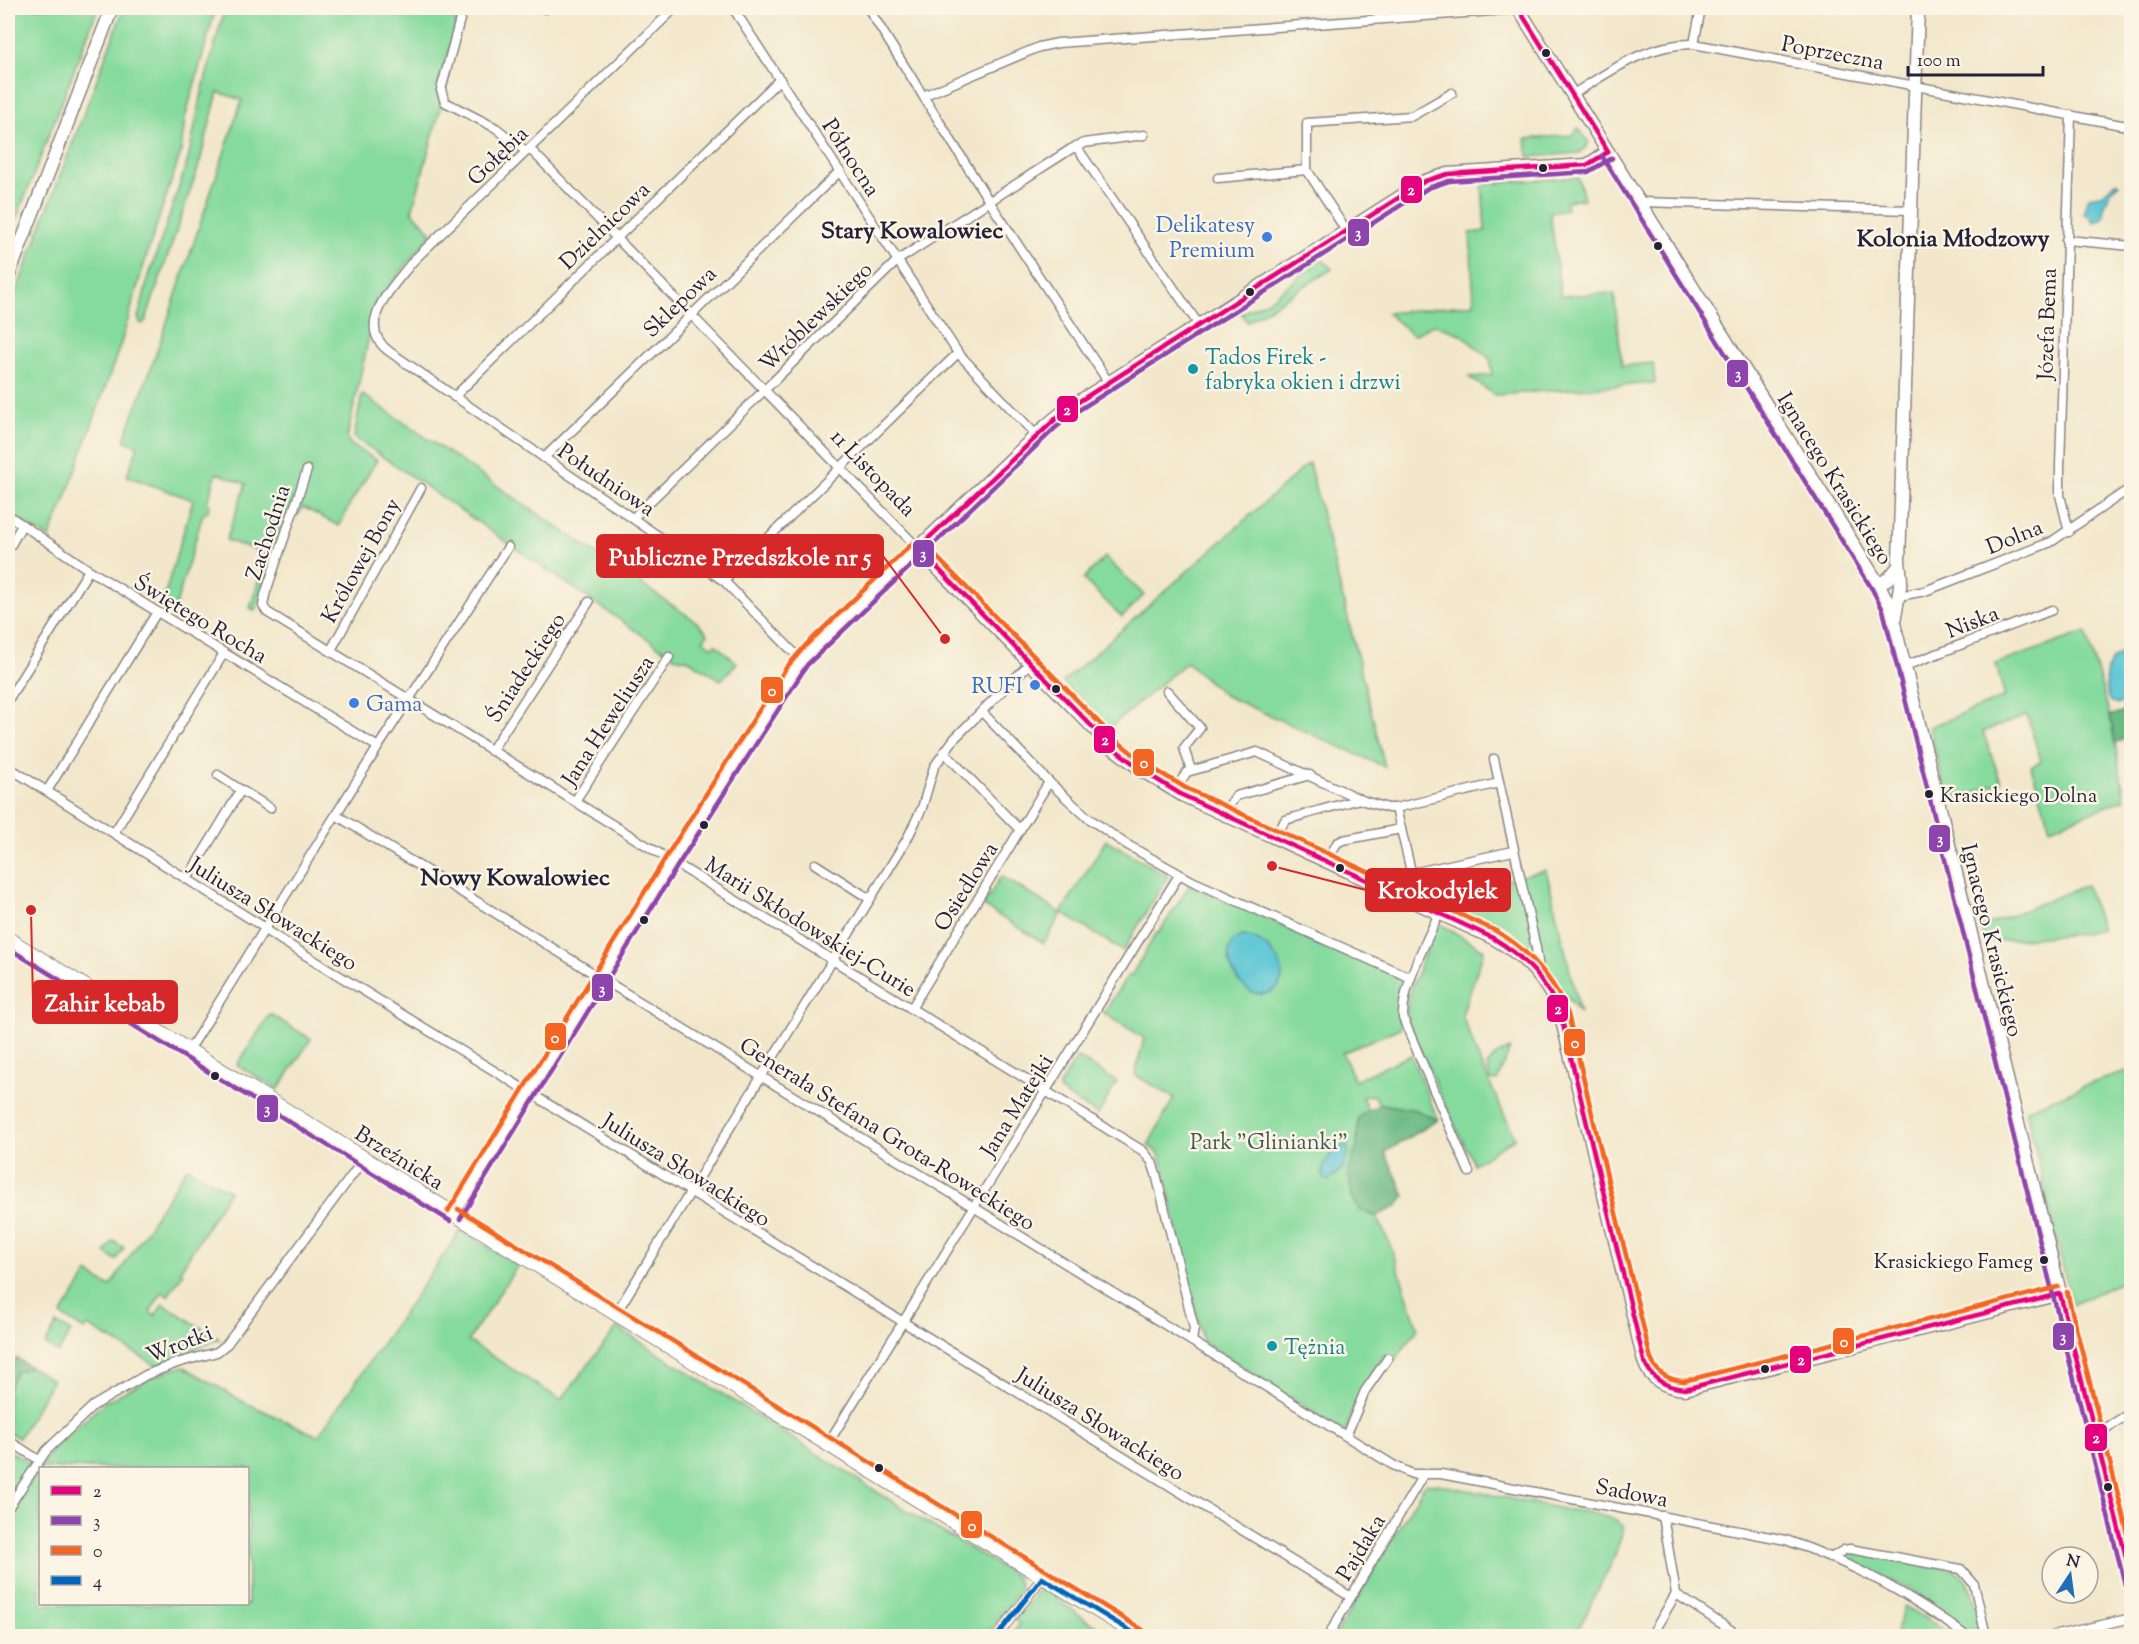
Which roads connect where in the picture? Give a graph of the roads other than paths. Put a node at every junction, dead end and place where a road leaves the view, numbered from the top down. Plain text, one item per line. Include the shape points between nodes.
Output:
1 (112, 8) edge
2 (463, 8) edge
3 (675, 8) edge
4 (733, 8) edge
5 (868, 8) edge
6 (1519, 8) edge
7 (1701, 8) edge
8 (1918, 8) edge
9 (1694, 44) junction
10 (780, 79) junction
11 (1915, 86) junction
12 (1452, 93) dead end
13 (1572, 94) junction
14 (923, 96) junction
15 (2071, 116) junction
16 (2132, 127) edge
17 (1144, 135) dead end
18 (1076, 146) junction
19 (529, 150) junction
20 (1608, 152) junction
21 (1307, 170) junction
22 (840, 171) junction
23 (1218, 178) dead end
24 (988, 201) junction
25 (1640, 202) junction
26 (1910, 210) junction
27 (1347, 232) junction
28 (616, 239) junction
29 (2066, 240) junction
30 (2132, 246) edge
31 (898, 260) junction
32 (8, 278) edge
33 (691, 315) junction
34 (1199, 325) junction
35 (379, 344) joint
36 (958, 353) junction
37 (1109, 383) junction
38 (764, 390) junction
39 (454, 397) junction
40 (1036, 435) junction
41 (544, 458) junction
42 (840, 468) junction
43 (307, 470) dead end
44 (2132, 487) edge
45 (421, 488) dead end
46 (8, 516) edge
47 (633, 518) junction
48 (22, 525) junction
49 (2068, 532) junction
50 (508, 547) dead end
51 (918, 548) junction
52 (8, 550) edge
53 (1899, 566) junction
54 (89, 570) junction
55 (724, 581) junction
56 (1879, 585) junction
57 (1899, 596) junction
58 (589, 602) dead end
59 (263, 606) joint
60 (2052, 610) dead end
61 (157, 612) junction
62 (1894, 620) junction
63 (331, 650) junction
64 (224, 653) junction
65 (669, 657) dead end
66 (801, 660) junction
67 (1030, 663) junction
68 (1905, 666) junction
69 (1167, 691) dead end
70 (408, 699) junction
71 (8, 700) edge
72 (981, 712) junction
73 (378, 747) junction
74 (492, 751) junction
75 (944, 752) junction
76 (1494, 759) dead end
77 (8, 767) edge
78 (1191, 770) junction
79 (218, 775) dead end
80 (1310, 775) junction
81 (1049, 782) junction
82 (1498, 783) junction
83 (241, 790) junction
84 (1174, 790) junction
85 (47, 791) junction
86 (1360, 799) junction
87 (575, 801) junction
88 (270, 808) dead end
89 (1396, 808) junction
90 (1223, 814) junction
91 (336, 815) junction
92 (1401, 829) junction
93 (1020, 830) junction
94 (114, 833) junction
95 (1276, 838) junction
96 (1513, 851) junction
97 (672, 861) junction
98 (1327, 862) junction
99 (815, 864) dead end
100 (1412, 873) junction
101 (1179, 875) junction
102 (187, 879) junction
103 (870, 899) junction
104 (1415, 902) junction
105 (1439, 913) junction
106 (265, 929) junction
107 (8, 939) edge
108 (832, 960) junction
109 (1540, 976) junction
110 (600, 977) junction
111 (1411, 978) junction
112 (910, 1009) junction
113 (188, 1052) junction
114 (761, 1077) junction
115 (529, 1093) junction
116 (1046, 1093) junction
117 (364, 1159) junction
118 (1469, 1172) dead end
119 (690, 1192) junction
120 (974, 1207) junction
121 (454, 1215) junction
122 (2060, 1294) junction
123 (615, 1315) junction
124 (903, 1322) junction
125 (1192, 1341) junction
126 (1388, 1358) dead end
127 (2132, 1412) edge
128 (2095, 1435) junction
129 (1346, 1436) junction
130 (8, 1440) edge
131 (826, 1446) junction
132 (39, 1460) junction
133 (1423, 1475) junction
134 (8, 1508) edge
135 (1663, 1516) junction
136 (1831, 1558) junction
137 (1042, 1578) junction
138 (2132, 1583) edge
139 (1676, 1594) junction
140 (1351, 1597) junction
141 (2132, 1618) edge
142 (997, 1636) edge
143 (1139, 1636) edge
144 (1328, 1636) edge
145 (1651, 1636) edge
146 (1740, 1636) edge
147 (1966, 1636) edge
148 (1986, 1636) edge
149 (2053, 1636) edge

1 - 32 street
2 - 19 street, 11 Listopada via 442,96 445,102
3 - 19 street, Gołębia
4 - 10 street, Północna
5 - 14 street
6 - 13 street, Ignacego Krasickiego
6 - 14 street via 1058,43 1038,47
7 - 9 street
8 - 11 street
9 - 11 street, Poprzeczna
9 - 13 street, Poprzeczna via 1670,45 1636,56
10 - 22 street, Północna
10 - 28 street, Dzielnicowa
11 - 15 street, Poprzeczna
11 - 26 street
12 - 21 street via 1412,116 1307,123
13 - 20 street, Ignacego Krasickiego
14 - 24 street
15 - 16 street, Poprzeczna
15 - 29 street, Józefa Bema
17 - 18 street, Wróblewskiego
18 - 24 street, Wróblewskiego
18 - 34 street
19 - 28 street, 11 Listopada
19 - 35 street, Gołębia via 413,261 377,309 375,327
20 - 25 street, Ignacego Krasickiego
20 - 27 street via 1587,165 1440,175
21 - 23 street
21 - 27 street
22 - 31 street, Północna
22 - 33 street, Sklepowa
24 - 31 street, Wróblewskiego
24 - 37 street
25 - 26 street
25 - 56 street, Ignacego Krasickiego
26 - 53 street
27 - 34 street
28 - 33 street, 11 Listopada
28 - 39 street, Dzielnicowa
29 - 30 street
29 - 49 street, Józefa Bema via 2060,495
31 - 36 street, Północna
31 - 38 street, Wróblewskiego
33 - 38 street, 11 Listopada
33 - 41 street, Sklepowa
34 - 37 street
35 - 39 street, Południowa
36 - 40 street, Północna
36 - 42 street
37 - 40 street via 1064,411
38 - 42 street, 11 Listopada
38 - 47 street, Wróblewskiego
39 - 41 street, Południowa
40 - 51 street
41 - 47 street, Południowa
42 - 51 street, 11 Listopada
42 - 55 street
43 - 59 street, Zachodnia
44 - 49 street, Dolna
45 - 63 street, Królowej Bony
46 - 48 street, Świętego Rocha
47 - 55 street, Południowa
48 - 52 street
48 - 54 street, Świętego Rocha
49 - 57 street, Dolna via 1925,591
50 - 70 street
51 - 66 street
51 - 67 street, 11 Listopada
53 - 56 street
53 - 57 street
54 - 61 street, Świętego Rocha
54 - 71 street
55 - 66 street, Południowa
56 - 62 street, Ignacego Krasickiego
57 - 62 street
58 - 74 street, Śniadeckiego
59 - 63 street, Marii Skłodowskiej-Curie
60 - 68 street, Niska
61 - 64 street, Świętego Rocha
61 - 85 street
62 - 68 street, Ignacego Krasickiego
63 - 70 street, Marii Skłodowskiej-Curie
64 - 73 street, Świętego Rocha
64 - 94 street
65 - 87 street, Jana Heweliusza
66 - 97 street
67 - 72 street
67 - 84 street, 11 Listopada via 1112,747
68 - 122 street, Ignacego Krasickiego
69 - 78 street via 1200,728 1184,748
70 - 73 street
70 - 74 street, Marii Skłodowskiej-Curie
72 - 75 street
72 - 81 street
73 - 91 street
74 - 87 street, Marii Skłodowskiej-Curie
75 - 93 street
75 - 103 street via 934,767 915,823
76 - 82 street
77 - 85 street, Juliusza Słowackiego
78 - 80 street via 1257,752
78 - 84 street
79 - 83 street
80 - 86 street
80 - 90 street via 1236,796
81 - 93 street, Osiedlowa
81 - 101 street via 1105,830
82 - 89 street
82 - 96 street
83 - 88 street
83 - 102 street
84 - 90 street, 11 Listopada
85 - 94 street, Juliusza Słowackiego
86 - 89 street
86 - 95 street via 1285,820
87 - 97 street, Marii Skłodowskiej-Curie
89 - 92 street
90 - 95 street, 11 Listopada
91 - 106 street
91 - 110 street, Generała Stefana Grota-Roweckiego
92 - 98 street via 1343,840 1337,843
92 - 100 street
93 - 112 street, Osiedlowa
94 - 102 street, Juliusza Słowackiego
95 - 98 street, 11 Listopada
96 - 100 street
96 - 109 street
97 - 108 street, Marii Skłodowskiej-Curie
97 - 110 street
98 - 104 street, 11 Listopada
99 - 103 street
100 - 104 street
101 - 111 street
101 - 116 street, Jana Matejki
102 - 106 street, Juliusza Słowackiego
103 - 108 street
104 - 105 street, 11 Listopada
105 - 109 street, 11 Listopada via 1509,946
105 - 111 street
106 - 113 street
106 - 115 street, Juliusza Słowackiego
107 - 113 main road, Brzeźnicka
108 - 112 street, Marii Skłodowskiej-Curie
108 - 114 street
109 - 122 street, 11 Listopada via 1561,1016 1644,1361 1648,1372 1661,1383 1685,1389
110 - 114 street, Generała Stefana Grota-Roweckiego
110 - 115 street
111 - 118 street via 1404,997 1403,1017
112 - 116 street, Marii Skłodowskiej-Curie
113 - 117 main road, Brzeźnicka
114 - 119 street
114 - 120 street, Generała Stefana Grota-Roweckiego
115 - 119 street, Juliusza Słowackiego
115 - 121 street
116 - 120 street, Jana Matejki
116 - 125 street, Marii Skłodowskiej-Curie via 1143,1151 1152,1162 1194,1328
117 - 121 main road, Brzeźnicka
117 - 132 street, Wrotki via 227,1344 217,1352 146,1375 115,1392 93,1406
119 - 123 street
119 - 124 street, Juliusza Słowackiego
120 - 124 street, Jana Matejki
120 - 125 street, Generała Stefana Grota-Roweckiego
121 - 123 main road, Brzeźnicka
122 - 128 street, Ignacego Krasickiego
123 - 131 main road, Brzeźnicka
124 - 131 street, Jana Matejki
124 - 140 street, Juliusza Słowackiego
125 - 129 street, Generała Stefana Grota-Roweckiego
126 - 129 street via 1365,1391
127 - 128 street
128 - 138 street, Ignacego Krasickiego
129 - 133 street, Generała Stefana Grota-Roweckiego via 1393,1465
130 - 132 street
131 - 137 main road, Brzeźnicka
132 - 134 street, Wrotki
133 - 135 street, Sadowa via 1441,1474
133 - 140 street, Pajdaka
135 - 136 street, Sadowa via 1786,1540
135 - 139 street
136 - 147 street, Sadowa via 1907,1594
136 - 148 street via 1850,1549 1961,1569 1974,1584
137 - 142 street
137 - 143 main road, Brzeźnicka
139 - 145 street
139 - 146 street
140 - 144 street, Pajdaka
141 - 149 street

